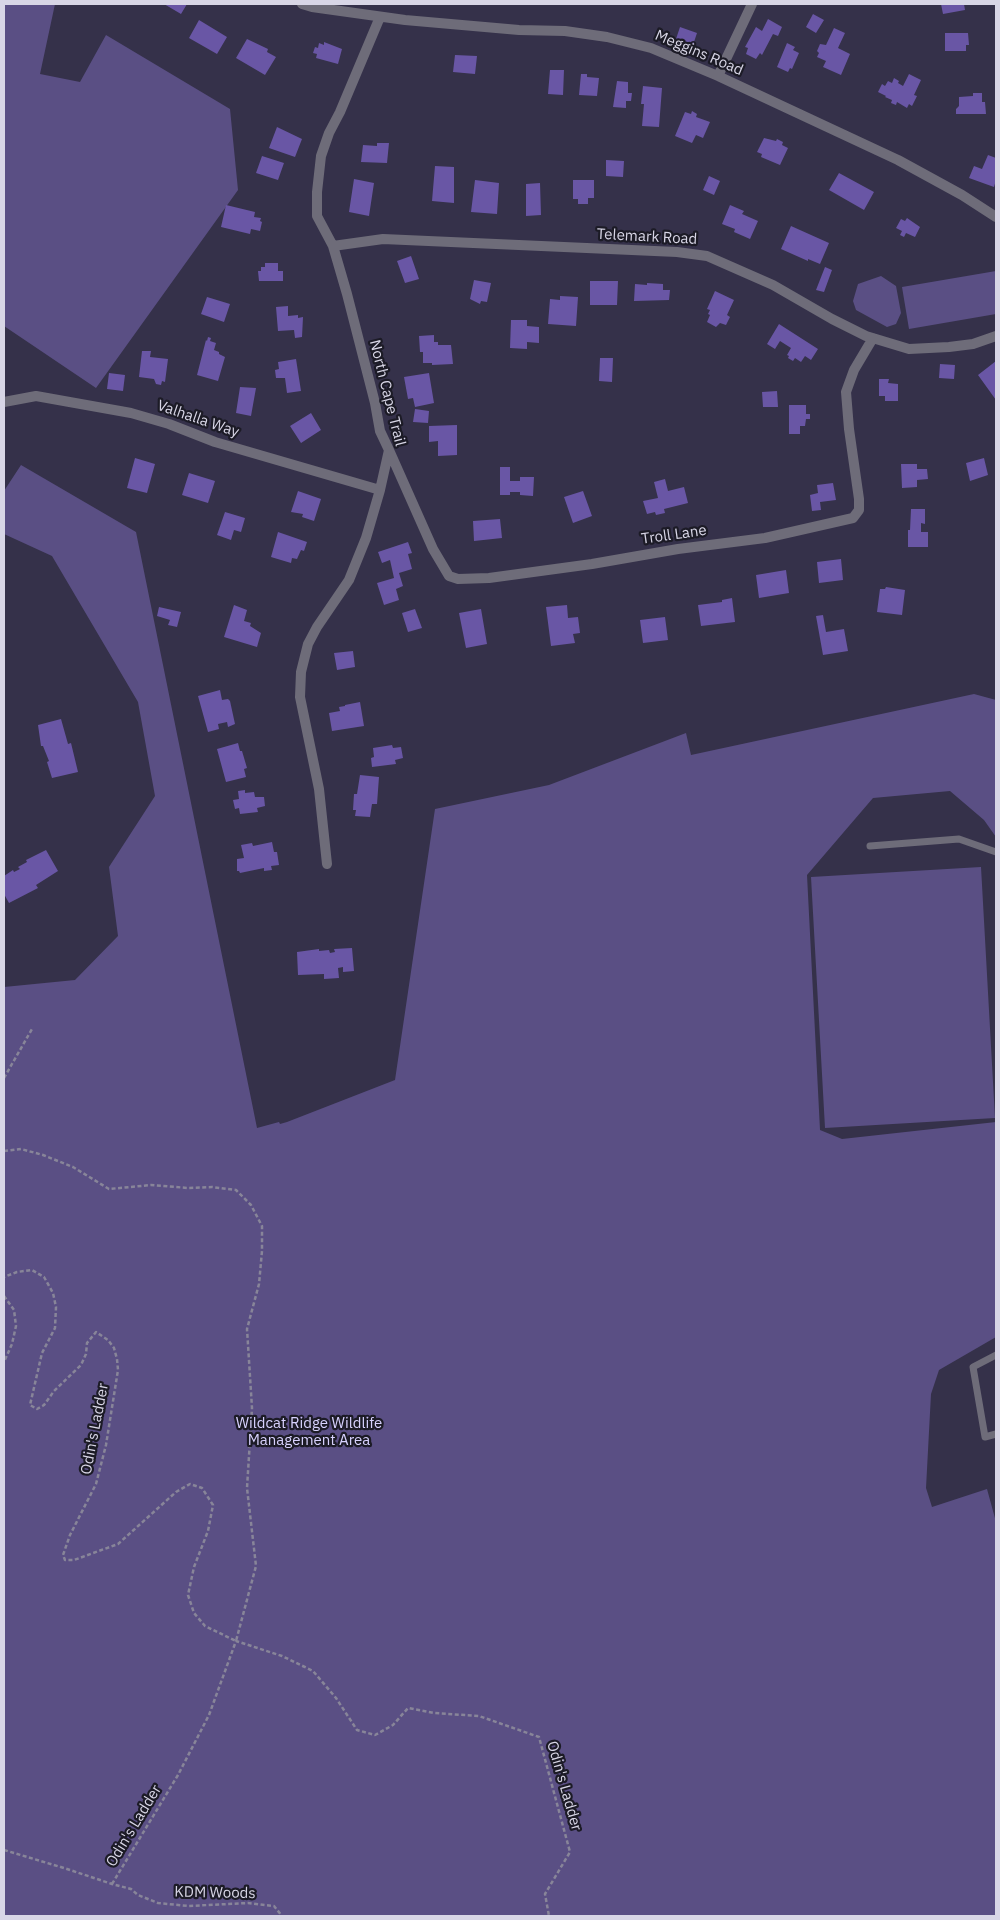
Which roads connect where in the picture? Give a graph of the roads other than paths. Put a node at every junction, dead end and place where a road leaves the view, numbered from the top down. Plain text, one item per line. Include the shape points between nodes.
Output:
1 (302, 4) edge
2 (752, 4) edge
3 (380, 17) junction
4 (718, 76) junction
5 (996, 217) edge
6 (333, 246) junction
7 (996, 336) edge
8 (873, 338) junction
9 (4, 402) edge
10 (389, 450) junction
11 (380, 490) junction
12 (870, 846) dead end
13 (996, 852) edge
14 (328, 864) dead end
15 (996, 1356) edge
16 (996, 1434) edge

1 - 3 street, Meggins Road
2 - 4 street
3 - 4 street, Meggins Road via 607,37 651,48
3 - 6 street, North Cape Trail via 321,156 317,216
4 - 5 street, Meggins Road via 898,160
6 - 8 street, Telemark Road via 383,239 707,256 772,285
6 - 10 street, North Cape Trail via 380,431
7 - 8 street, Telemark Road via 973,344 909,349
8 - 10 street, Troll Lane via 854,370 846,392 859,499 859,510 853,518 765,538 489,578 458,579 449,576 434,549
9 - 11 street, Valhalla Way via 36,396 131,413 215,442
10 - 11 street, North Cape Trail
11 - 14 street, North Cape Trail via 349,580 308,644 301,672 300,697 319,790
12 - 13 lane via 959,839
15 - 16 lane via 973,1367 985,1437

